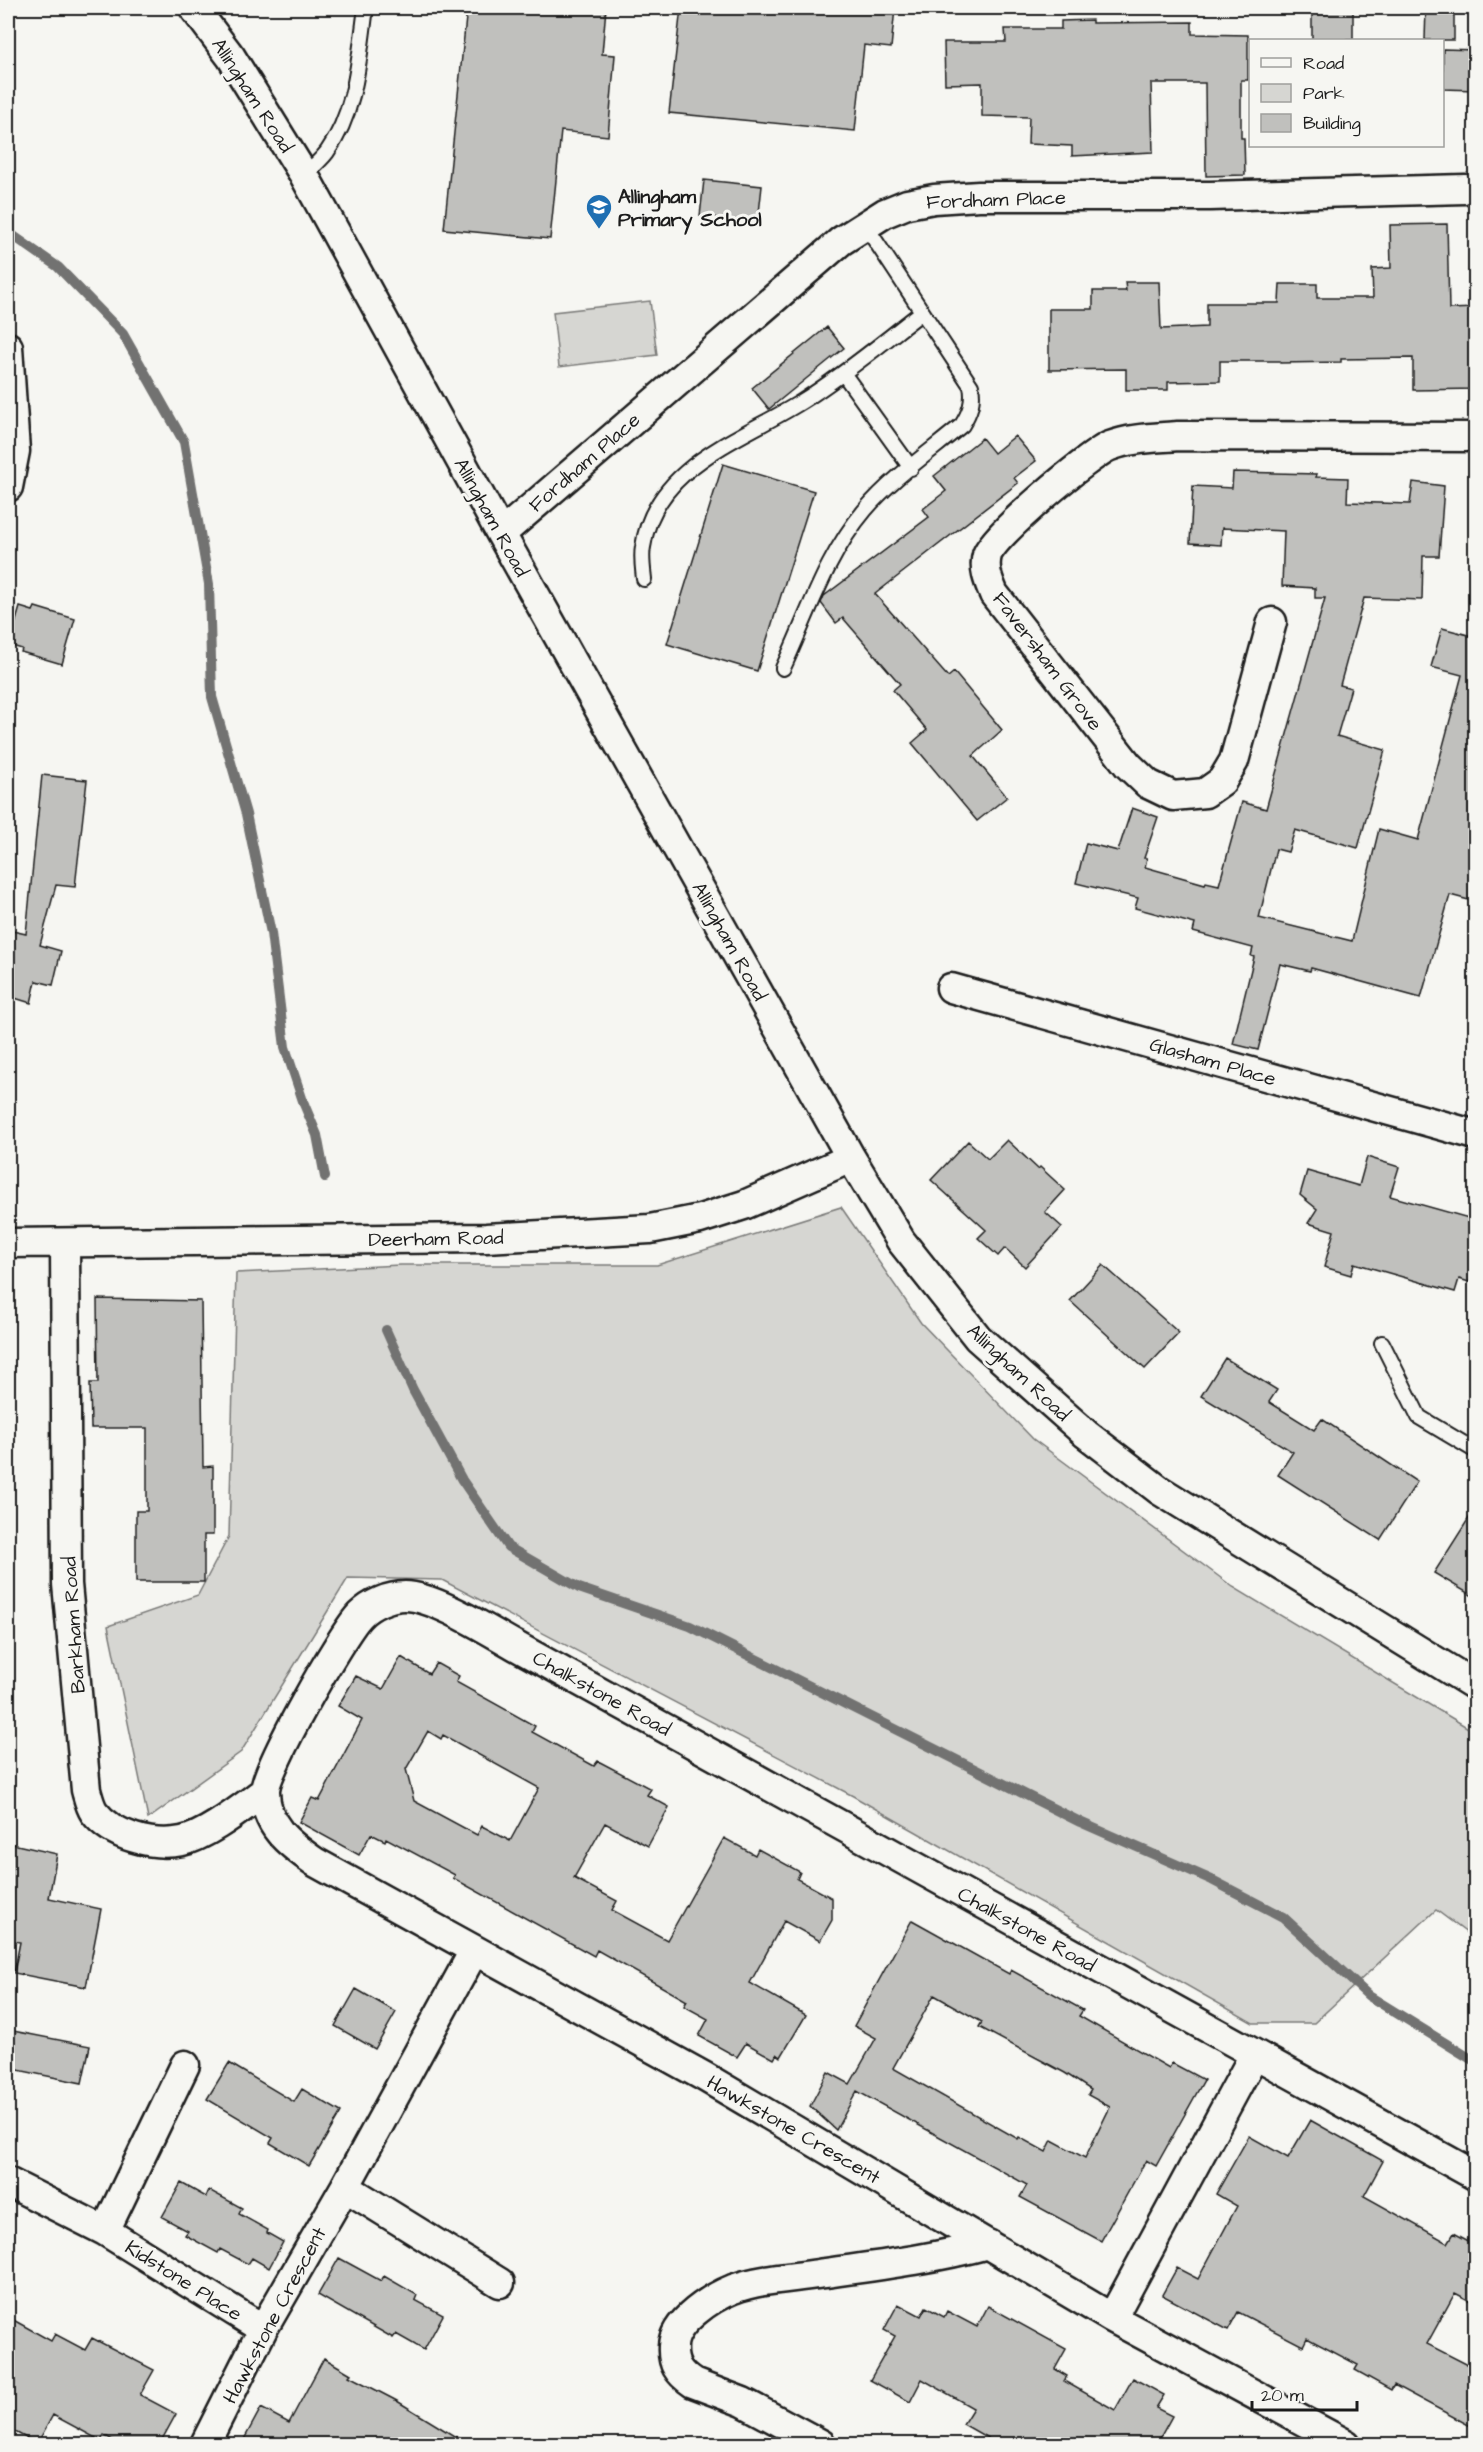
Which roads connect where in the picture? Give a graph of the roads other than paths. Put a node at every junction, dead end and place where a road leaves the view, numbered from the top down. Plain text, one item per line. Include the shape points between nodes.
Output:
1 (194, 8) edge
2 (366, 8) edge
3 (304, 175) junction
4 (1465, 189) dead end
5 (865, 225) junction
6 (922, 312) junction
7 (8, 346) edge
8 (843, 373) junction
9 (1476, 437) edge
10 (911, 468) junction
11 (8, 487) edge
12 (501, 534) junction
13 (644, 579) dead end
14 (1272, 622) dead end
15 (783, 668) dead end
16 (951, 988) dead end
17 (1476, 1135) edge
18 (851, 1158) junction
19 (8, 1243) edge
20 (65, 1243) junction
21 (1382, 1343) dead end
22 (1476, 1451) edge
23 (1476, 1686) edge
24 (265, 1791) junction
25 (474, 1951) junction
26 (1254, 2055) junction
27 (185, 2065) dead end
28 (1476, 2176) edge
29 (8, 2182) edge
30 (345, 2187) junction
31 (105, 2231) junction
32 (988, 2244) junction
33 (500, 2283) dead end
34 (1112, 2318) junction
35 (263, 2329) junction
36 (205, 2445) edge
37 (821, 2445) edge
38 (1346, 2445) edge

1 - 3 street, Allingham Road via 231,57
2 - 3 lane via 349,109 326,154
3 - 12 street, Allingham Road
4 - 5 street, Fordham Place via 1210,196 979,196 907,204
5 - 6 lane
5 - 12 street, Fordham Place via 841,241
6 - 8 lane
6 - 10 lane via 971,386 972,400 962,425
7 - 11 street via 15,451
8 - 10 lane
8 - 13 lane via 800,402 718,447 680,478 666,493 647,528 642,548
9 - 14 street, Faversham Grove via 1178,436 1132,440 1108,446 1087,460 1006,531 987,553 986,576 994,594 1128,765 1148,783 1173,796 1205,793 1222,781 1234,761
10 - 15 lane via 865,510 844,540 823,574
12 - 18 street, Allingham Road
16 - 17 street, Glasham Place
18 - 20 street, Deerham Road via 744,1205 650,1229 486,1238
18 - 23 street, Allingham Road via 901,1241 978,1338 1086,1434 1159,1490
19 - 20 street, Deerham Road
20 - 24 street, Barkham Road via 67,1584 83,1765 93,1811 125,1835 183,1841
21 - 22 lane via 1419,1417
24 - 25 street, Chalkstone Road via 271,1820 298,1851
24 - 26 street, Chalkstone Road via 277,1755 343,1636 360,1615 389,1598 425,1599 526,1651
25 - 30 street, Hawkstone Crescent
25 - 32 street, Hawkstone Crescent via 705,2077
26 - 28 street, Chalkstone Road
26 - 34 street
27 - 31 street, Kidstone Place
29 - 31 street, Kidstone Place
30 - 33 street
30 - 35 street, Hawkstone Crescent
31 - 35 street, Kidstone Place
32 - 34 street, Hawkstone Crescent
32 - 37 street via 933,2258 736,2288 695,2311 673,2342 675,2368 693,2383 761,2411
34 - 38 street, Hawkstone Crescent
35 - 36 street, Hawkstone Crescent

